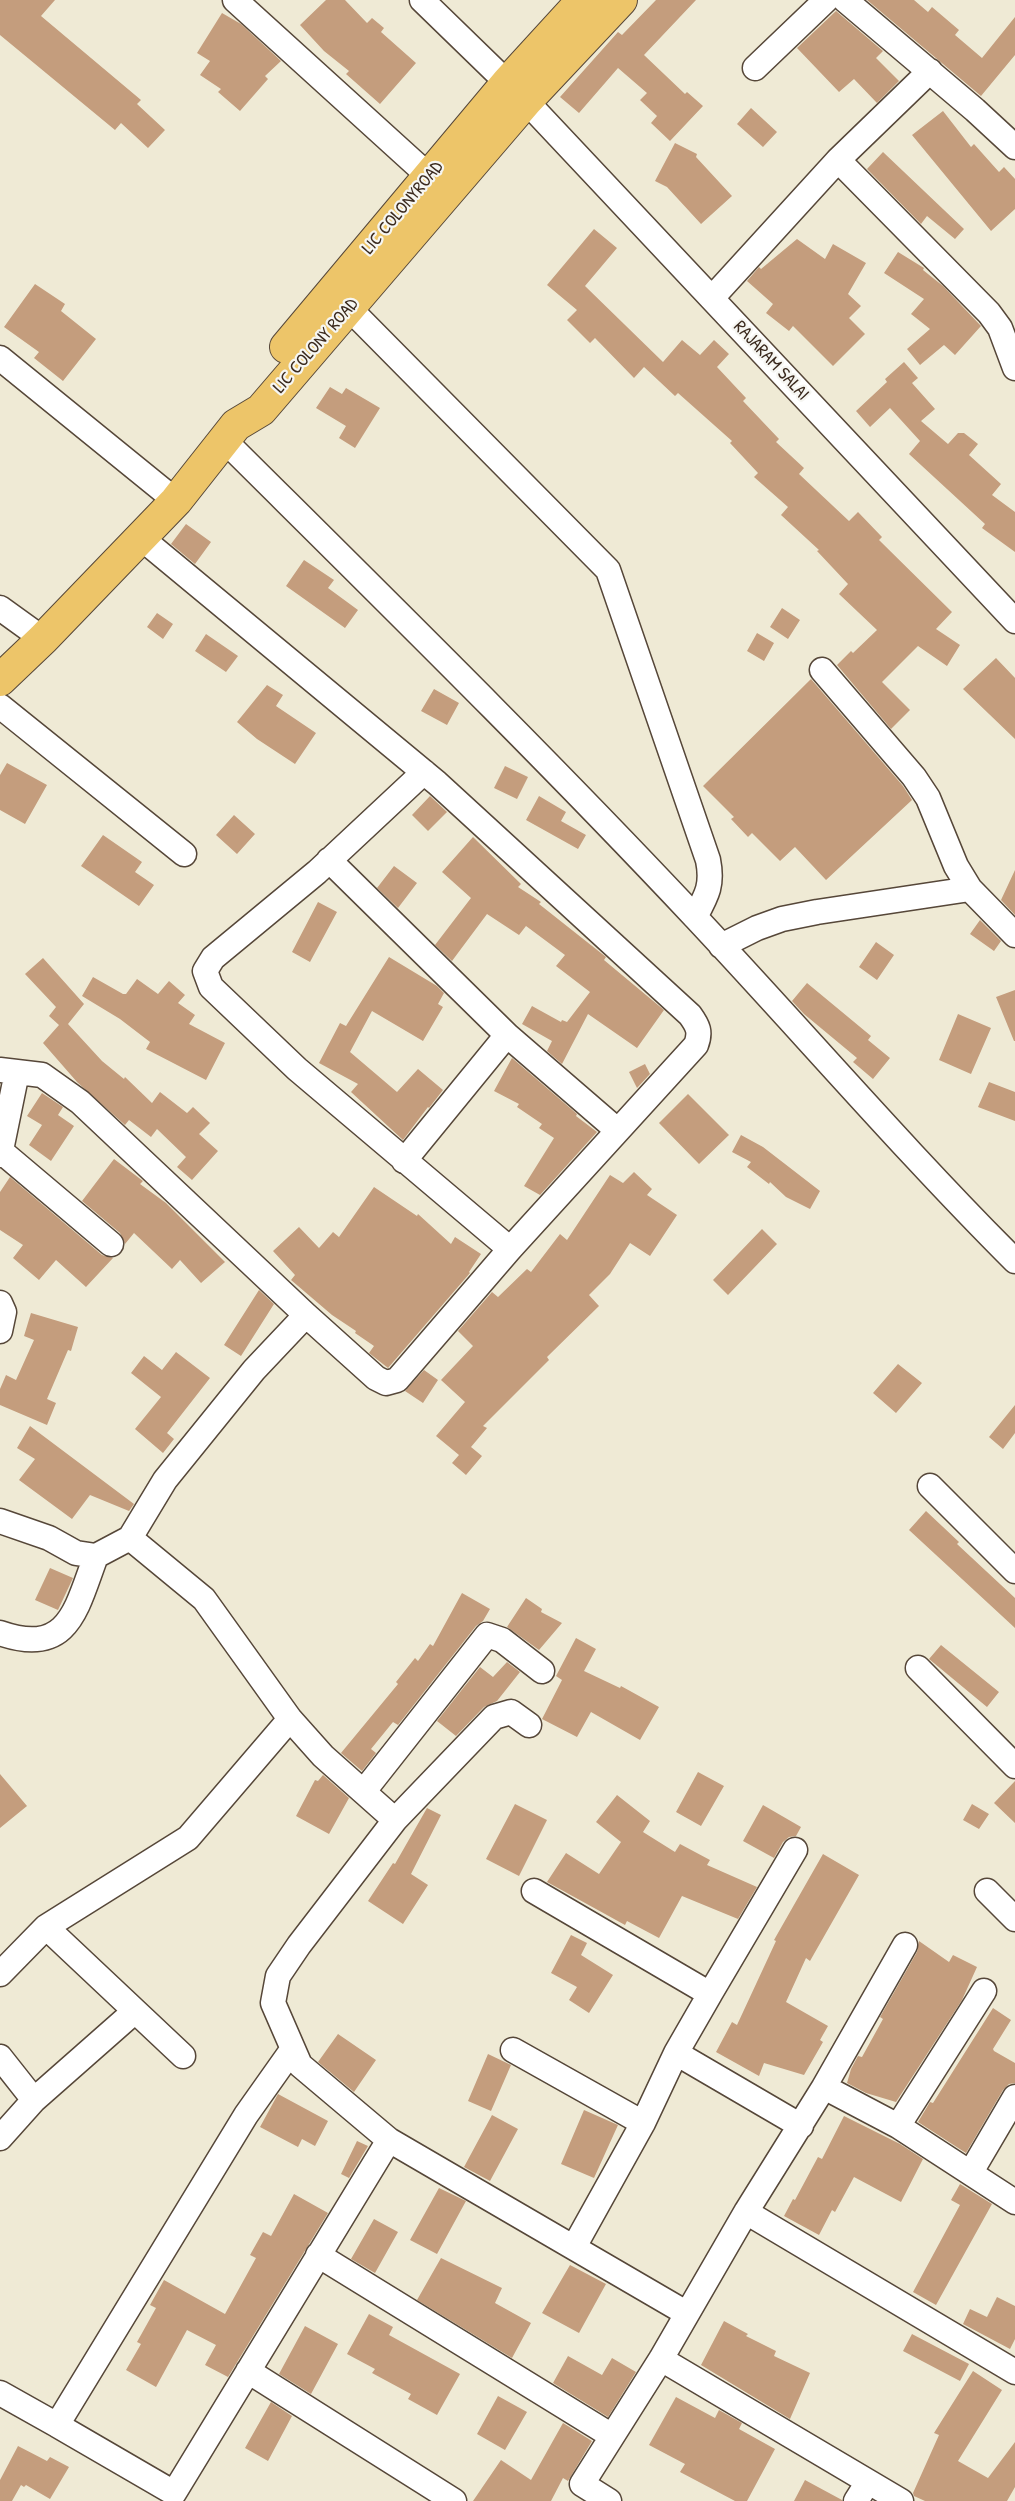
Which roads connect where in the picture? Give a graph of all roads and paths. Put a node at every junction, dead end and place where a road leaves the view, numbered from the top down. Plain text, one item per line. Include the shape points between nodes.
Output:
1 (235, 0) edge
2 (422, 0) edge
3 (584, 0) edge
4 (621, 0) edge
5 (826, 0) edge
6 (845, 0) edge
7 (755, 68) dead end
8 (930, 71) junction
9 (517, 91) junction
10 (1015, 147) edge
11 (838, 160) junction
12 (438, 184) junction
13 (712, 298) junction
14 (341, 300) junction
15 (1007, 333) edge
16 (0, 358) edge
17 (1015, 368) edge
18 (230, 432) junction
19 (176, 501) junction
20 (140, 537) junction
21 (0, 608) edge
22 (1015, 621) edge
23 (43, 639) junction
24 (822, 670) dead end
25 (0, 680) edge
26 (0, 706) edge
27 (424, 772) junction
28 (184, 854) dead end
29 (329, 860) junction
30 (970, 889) junction
31 (695, 917) junction
32 (1015, 935) edge
33 (721, 946) junction
34 (507, 1035) junction
35 (8, 1071) edge
36 (617, 1130) junction
37 (1, 1153) edge
38 (404, 1161) junction
39 (111, 1244) dead end
40 (510, 1248) junction
41 (1014, 1257) edge
42 (0, 1303) edge
43 (306, 1315) junction
44 (0, 1332) edge
45 (930, 1486) dead end
46 (0, 1521) edge
47 (130, 1538) junction
48 (96, 1557) junction
49 (1015, 1571) edge
50 (0, 1633) edge
51 (918, 1668) dead end
52 (543, 1671) dead end
53 (290, 1719) junction
54 (529, 1725) dead end
55 (1015, 1766) edge
56 (364, 1791) junction
57 (395, 1820) junction
58 (795, 1851) dead end
59 (534, 1891) dead end
60 (987, 1892) dead end
61 (1015, 1919) edge
62 (46, 1927) junction
63 (905, 1945) dead end
64 (0, 1974) edge
65 (984, 1991) dead end
66 (710, 1994) junction
67 (135, 2011) junction
68 (292, 2050) junction
69 (513, 2050) dead end
70 (676, 2054) junction
71 (183, 2056) dead end
72 (0, 2057) edge
73 (824, 2087) junction
74 (1015, 2097) edge
75 (33, 2100) junction
76 (643, 2123) junction
77 (801, 2126) junction
78 (898, 2126) junction
79 (0, 2138) edge
80 (389, 2140) junction
81 (971, 2172) junction
82 (1015, 2202) edge
83 (746, 2212) junction
84 (574, 2247) junction
85 (318, 2255) junction
86 (686, 2313) junction
87 (661, 2359) junction
88 (248, 2371) junction
89 (1015, 2372) edge
90 (0, 2393) edge
91 (57, 2425) junction
92 (612, 2436) junction
93 (577, 2492) edge
94 (862, 2492) edge
95 (181, 2497) edge
96 (454, 2501) edge
97 (609, 2501) edge
98 (901, 2501) edge

1 - 12 street
2 - 9 street, RAJARAM SALAI
3 - 9 main road, LIC COLONYROAD
4 - 9 main road
5 - 7 street
6 - 8 street
8 - 10 street
8 - 11 street
9 - 12 main road, LIC COLONYROAD
9 - 13 street, RAJARAM SALAI
11 - 13 street
11 - 15 street
12 - 14 main road, LIC COLONYROAD
13 - 22 street, RAJARAM SALAI
14 - 18 main road, LIC COLONYROAD via 245,396
14 - 31 street via 608,570 708,860 712,878
15 - 17 street
16 - 19 street
18 - 19 main road
18 - 31 street
19 - 20 main road
20 - 23 main road
20 - 27 street
21 - 23 street
23 - 25 main road
24 - 30 street via 919,784
26 - 28 street
27 - 29 street
27 - 36 street via 698,1026 696,1045
29 - 34 street
29 - 38 street via 213,958 205,971 212,987 297,1069
30 - 32 street
30 - 33 street via 782,919
31 - 33 street
33 - 41 street via 948,1193
34 - 36 street
34 - 38 street
35 - 37 street
35 - 43 street via 42,1075 80,1102
36 - 40 street
37 - 39 street
38 - 40 street
40 - 43 street via 397,1380 386,1383 376,1378
42 - 44 street via 4,1312
43 - 47 street via 254,1370 165,1480
45 - 49 street
46 - 48 street via 49,1538 76,1553
47 - 48 street
47 - 53 street via 204,1599
48 - 50 street via 76,1608 63,1628 51,1637 35,1641
51 - 55 street
52 - 56 street via 502,1640 487,1635
53 - 56 street via 323,1756
53 - 62 street via 188,1838
54 - 57 street via 511,1712 494,1717
56 - 57 street
57 - 68 street via 278,1976 273,2003
58 - 66 street
59 - 66 street
60 - 61 street
62 - 64 street
62 - 67 street
63 - 73 street
65 - 78 street
66 - 70 street
67 - 71 street
67 - 75 street
68 - 80 street via 300,2065
68 - 91 street via 246,2115
69 - 76 street
70 - 76 street
70 - 77 street
72 - 75 street
73 - 77 street
73 - 78 street
74 - 81 street
75 - 79 street
76 - 84 street
77 - 83 street
78 - 81 street
80 - 84 street
80 - 85 street
81 - 82 street
83 - 86 street
83 - 89 street
84 - 86 street
85 - 88 street
85 - 92 street
86 - 87 street
87 - 92 street
87 - 94 street
88 - 95 street
88 - 96 street
90 - 91 street
91 - 95 street
92 - 93 street
93 - 97 street
94 - 98 street

